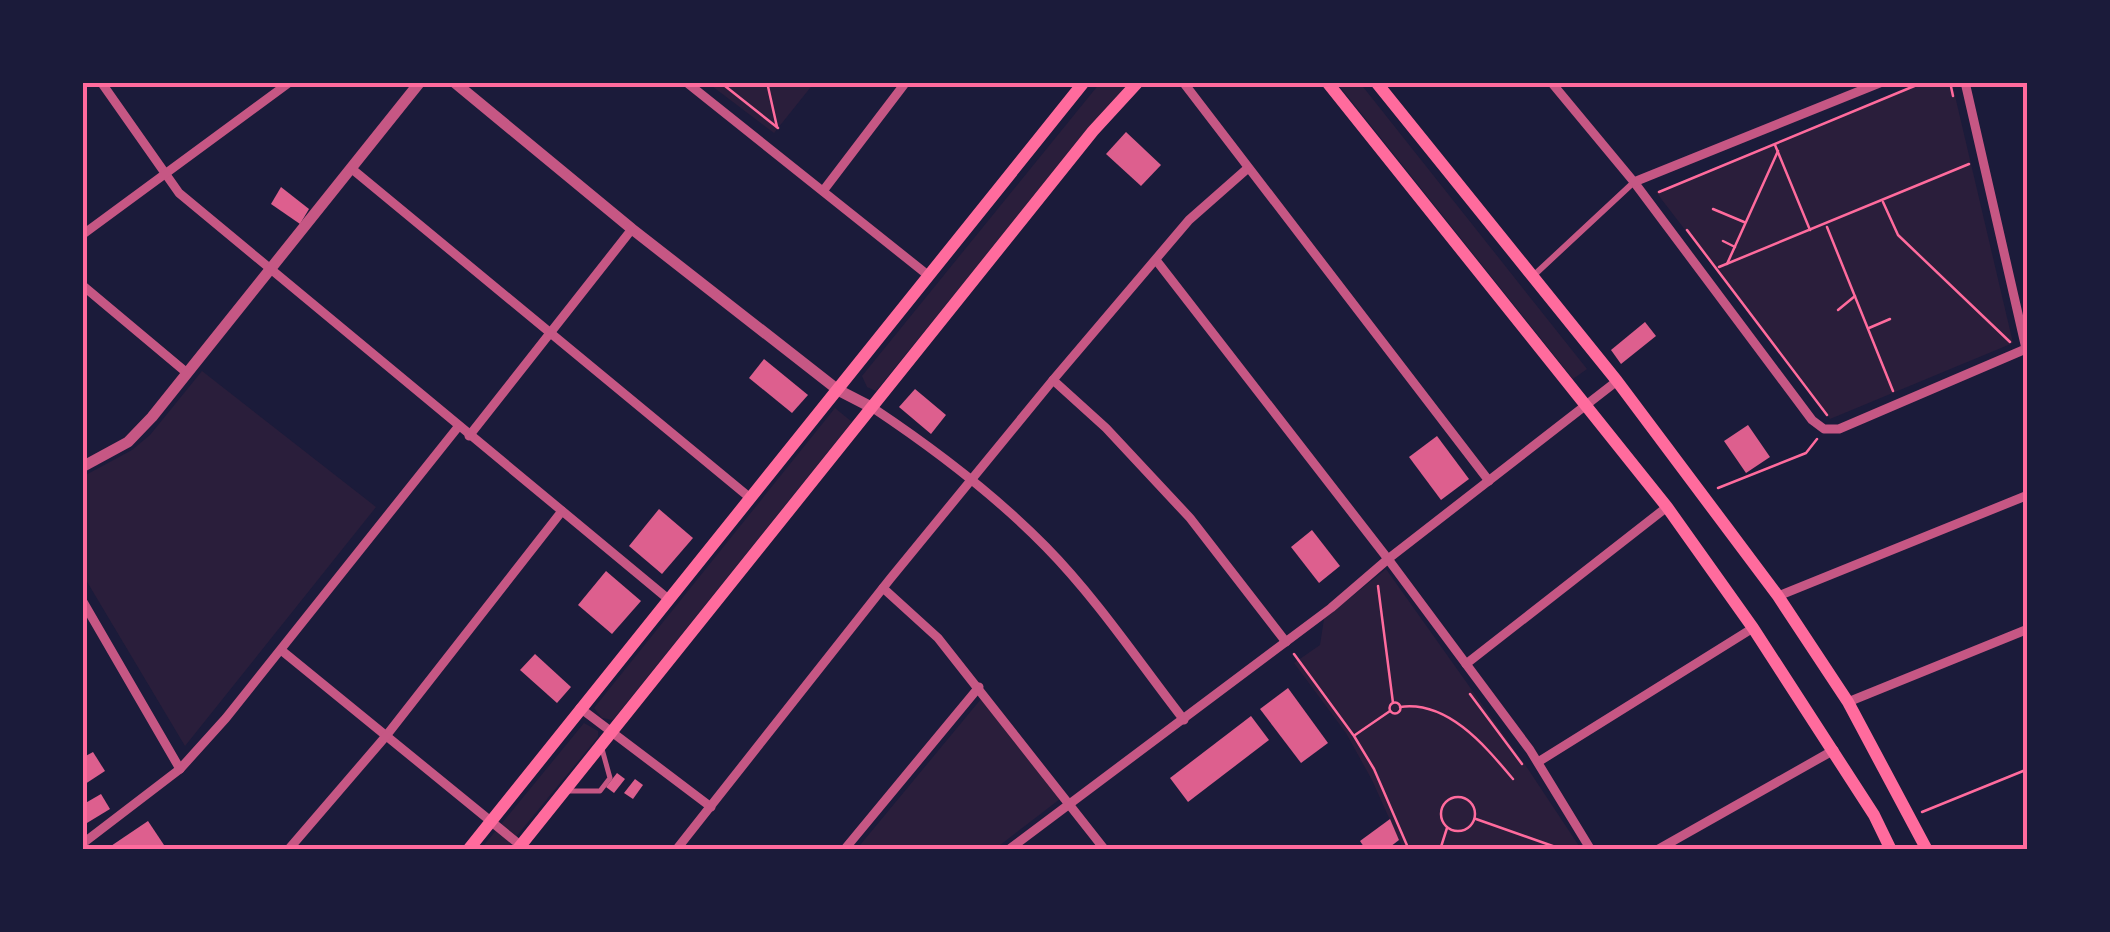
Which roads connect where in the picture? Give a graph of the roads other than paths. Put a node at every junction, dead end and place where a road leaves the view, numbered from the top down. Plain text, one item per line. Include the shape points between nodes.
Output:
1 (101, 82) edge
2 (290, 82) edge
3 (420, 82) edge
4 (454, 82) edge
5 (686, 82) edge
6 (906, 82) edge
7 (1084, 82) edge
8 (1138, 82) edge
9 (1183, 82) edge
10 (1327, 82) edge
11 (1376, 82) edge
12 (1551, 82) edge
13 (1882, 82) edge
14 (1965, 82) edge
15 (1248, 168) junction
16 (352, 169) junction
17 (165, 174) junction
18 (1634, 182) junction
19 (823, 191) junction
20 (632, 229) junction
21 (82, 235) edge
22 (1156, 260) junction
23 (269, 270) junction
24 (929, 276) junction
25 (1532, 276) junction
26 (82, 285) edge
27 (550, 331) junction
28 (2027, 351) edge
29 (187, 373) junction
30 (1053, 380) junction
31 (1616, 381) junction
32 (838, 390) junction
33 (1588, 406) junction
34 (873, 408) junction
35 (458, 427) junction
36 (469, 436) junction
37 (82, 467) edge
38 (1488, 481) junction
39 (970, 482) junction
40 (2028, 494) edge
41 (748, 497) junction
42 (1667, 508) junction
43 (562, 511) junction
44 (1388, 559) junction
45 (883, 588) junction
46 (1778, 596) junction
47 (666, 598) junction
48 (82, 600) edge
49 (1754, 628) junction
50 (2028, 628) edge
51 (1286, 642) junction
52 (281, 650) junction
53 (1466, 664) junction
54 (979, 687) junction
55 (1848, 702) junction
56 (580, 708) junction
57 (1184, 720) junction
58 (611, 733) junction
59 (386, 736) junction
60 (601, 745) junction
61 (1834, 750) junction
62 (1538, 762) junction
63 (180, 769) junction
64 (564, 790) junction
65 (1068, 803) junction
66 (712, 806) junction
67 (491, 821) junction
68 (82, 844) edge
69 (518, 847) edge
70 (288, 850) edge
71 (468, 850) edge
72 (676, 850) edge
73 (844, 850) edge
74 (1008, 850) edge
75 (1105, 850) edge
76 (1591, 850) edge
77 (1657, 850) edge
78 (1891, 850) edge
79 (1927, 850) edge

1 - 17 street
2 - 17 street
3 - 16 street
4 - 20 street
5 - 19 street
6 - 19 street
7 - 24 main road
8 - 34 main road
9 - 15 street
10 - 33 main road
11 - 25 main road
12 - 18 street
13 - 18 street
14 - 28 street
15 - 22 street
15 - 38 street
16 - 23 street
16 - 27 street
17 - 21 street
17 - 23 street
18 - 25 street
18 - 28 street via 1824,429 1840,429
19 - 24 street
20 - 27 street
20 - 32 street
22 - 30 street
22 - 44 street
23 - 29 street
23 - 35 street
24 - 32 main road
25 - 31 main road
26 - 29 street
27 - 36 street
27 - 41 street
29 - 37 street via 128,442
30 - 39 street
30 - 51 street via 1190,518
31 - 33 street
31 - 46 main road
32 - 34 street
32 - 41 main road
33 - 38 street
33 - 42 main road
34 - 39 street
34 - 58 main road
35 - 36 street
35 - 52 street
36 - 43 street
38 - 44 street
39 - 45 street
39 - 57 street via 1057,560
40 - 46 street
41 - 47 main road
42 - 49 main road
42 - 53 street
43 - 47 street
43 - 59 street
44 - 51 street
44 - 53 street
45 - 54 street
45 - 66 street
46 - 55 main road
47 - 56 main road
48 - 63 street
49 - 61 main road
49 - 62 street
50 - 55 street
51 - 57 street
52 - 59 street
52 - 63 street
53 - 62 street
54 - 65 street
54 - 73 street
55 - 79 main road
56 - 58 street
56 - 67 main road
57 - 65 street
58 - 60 main road
58 - 66 street
59 - 67 street
59 - 70 street
60 - 64 main road
60 - 64 lane via 610,778 600,791
61 - 77 street
61 - 78 main road
62 - 76 street
63 - 68 street
64 - 69 main road
65 - 74 street
65 - 75 street
66 - 72 street
67 - 69 street
67 - 71 main road

